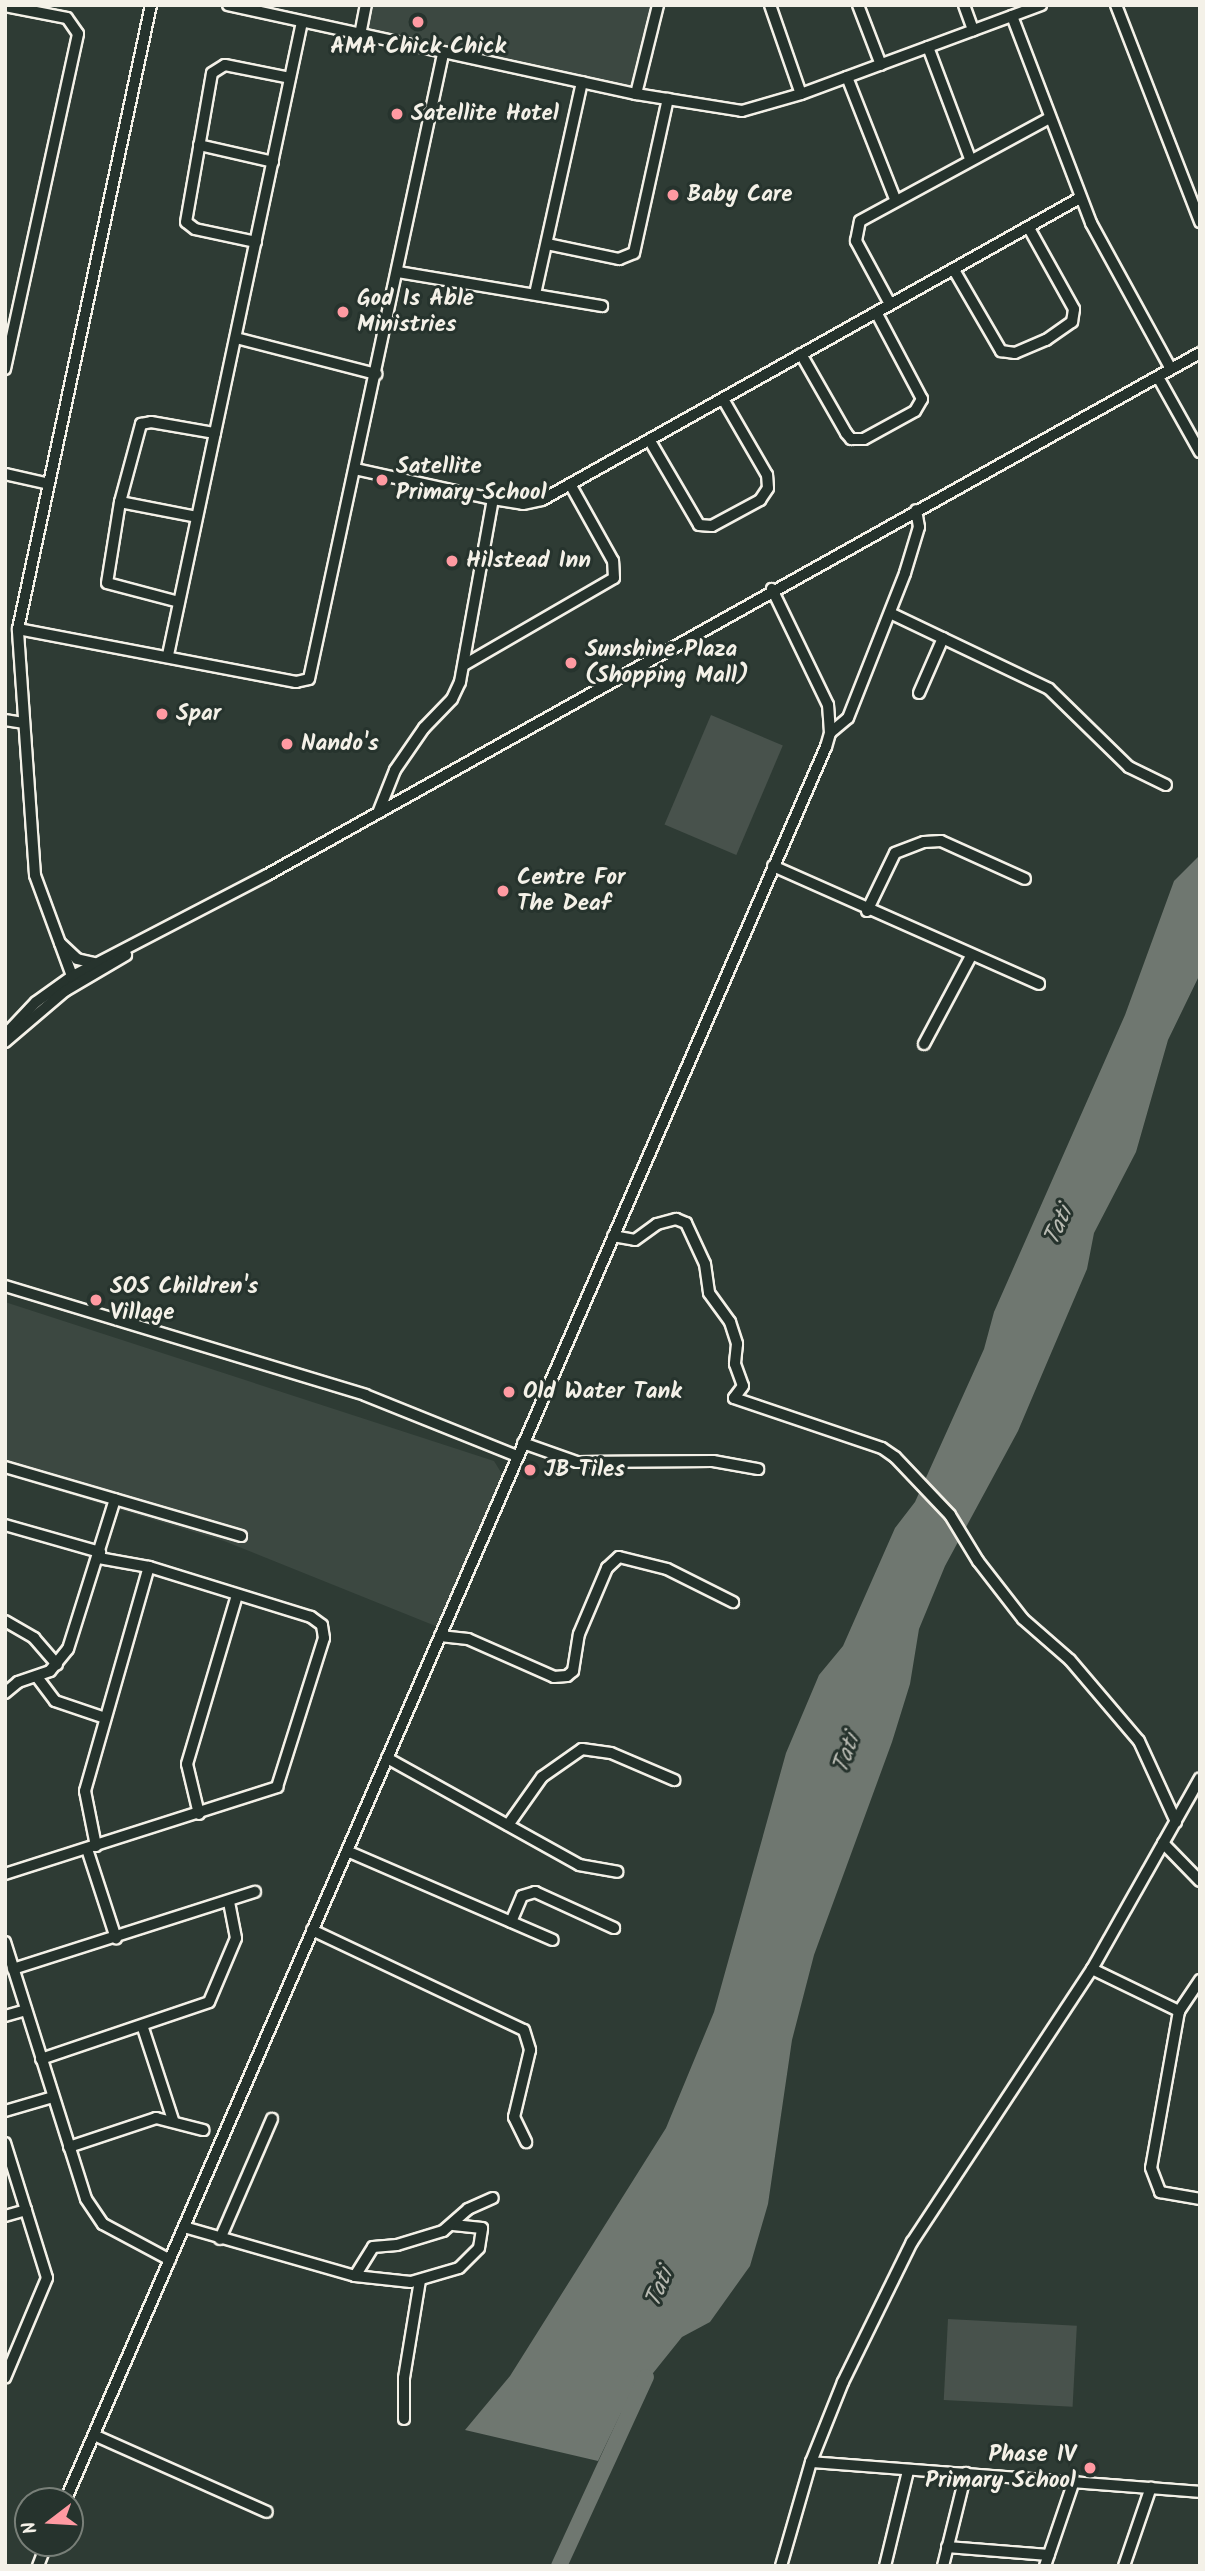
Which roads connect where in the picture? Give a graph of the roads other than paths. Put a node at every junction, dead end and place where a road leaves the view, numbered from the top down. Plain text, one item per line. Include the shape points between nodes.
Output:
1 (151, 5) edge
2 (228, 5) edge
3 (366, 5) edge
4 (658, 5) edge
5 (770, 5) edge
6 (858, 5) edge
7 (964, 5) edge
8 (1041, 5) edge
9 (1116, 5) edge
10 (5, 6) edge
11 (1012, 16) junction
12 (302, 22) junction
13 (973, 30) junction
14 (360, 35) junction
15 (928, 47) junction
16 (443, 54) junction
17 (881, 65) junction
18 (847, 77) junction
19 (290, 78) junction
20 (582, 82) junction
21 (636, 94) junction
22 (801, 94) junction
23 (668, 100) junction
24 (1050, 118) junction
25 (199, 145) junction
26 (970, 159) junction
27 (273, 162) junction
28 (1080, 198) junction
29 (895, 200) junction
30 (1200, 222) edge
31 (1029, 228) junction
32 (256, 242) junction
33 (547, 244) junction
34 (954, 270) junction
35 (398, 272) junction
36 (535, 294) junction
37 (890, 304) junction
38 (602, 306) dead end
39 (876, 312) junction
40 (236, 338) junction
41 (1200, 353) edge
42 (802, 354) junction
43 (5, 369) edge
44 (1171, 369) junction
45 (376, 374) junction
46 (1158, 377) junction
47 (723, 399) junction
48 (215, 433) junction
49 (650, 441) junction
50 (1200, 452) edge
51 (355, 469) junction
52 (5, 474) edge
53 (49, 484) junction
54 (571, 486) junction
55 (493, 499) junction
56 (120, 502) junction
57 (916, 510) junction
58 (197, 517) junction
59 (772, 589) junction
60 (179, 601) junction
61 (890, 613) junction
62 (18, 629) junction
63 (943, 638) junction
64 (168, 655) junction
65 (464, 665) junction
66 (919, 692) dead end
67 (5, 720) edge
68 (23, 723) junction
69 (830, 733) junction
70 (1166, 785) dead end
71 (377, 813) junction
72 (773, 866) junction
73 (1025, 879) dead end
74 (867, 911) junction
75 (173, 924) junction
76 (57, 940) junction
77 (971, 956) junction
78 (95, 963) junction
79 (73, 980) junction
80 (1038, 985) dead end
81 (5, 1035) edge
82 (5, 1042) edge
83 (924, 1044) dead end
84 (613, 1236) junction
85 (5, 1286) edge
86 (523, 1443) junction
87 (517, 1456) junction
88 (5, 1467) edge
89 (758, 1469) dead end
90 (115, 1499) junction
91 (5, 1525) edge
92 (241, 1535) dead end
93 (99, 1555) junction
94 (149, 1567) junction
95 (237, 1595) junction
96 (733, 1602) dead end
97 (5, 1621) edge
98 (440, 1636) junction
99 (57, 1664) junction
100 (37, 1677) junction
101 (5, 1693) edge
102 (105, 1718) junction
103 (387, 1758) junction
104 (1200, 1778) edge
105 (674, 1780) dead end
106 (199, 1814) junction
107 (1175, 1822) junction
108 (508, 1825) junction
109 (1163, 1843) junction
110 (92, 1847) junction
111 (347, 1851) junction
112 (617, 1872) dead end
113 (5, 1874) edge
114 (1200, 1881) edge
115 (255, 1892) dead end
116 (229, 1902) junction
117 (511, 1922) junction
118 (614, 1928) dead end
119 (312, 1930) junction
120 (116, 1938) junction
121 (553, 1940) dead end
122 (5, 1942) edge
123 (13, 1969) junction
124 (1092, 1969) junction
125 (1200, 1980) edge
126 (26, 2010) junction
127 (1179, 2011) junction
128 (5, 2016) edge
129 (143, 2028) junction
130 (41, 2059) junction
131 (53, 2096) junction
132 (5, 2111) edge
133 (272, 2119) dead end
134 (173, 2120) junction
135 (203, 2130) dead end
136 (526, 2142) dead end
137 (5, 2143) edge
138 (69, 2147) junction
139 (493, 2198) dead end
140 (1200, 2199) edge
141 (26, 2210) junction
142 (5, 2216) edge
143 (453, 2225) junction
144 (184, 2227) junction
145 (220, 2239) junction
146 (170, 2260) junction
147 (355, 2276) junction
148 (420, 2280) junction
149 (9, 2356) edge
150 (5, 2378) edge
151 (404, 2419) dead end
152 (94, 2435) junction
153 (811, 2462) junction
154 (908, 2471) junction
155 (966, 2473) junction
156 (1074, 2481) junction
157 (71, 2487) edge
158 (1151, 2487) junction
159 (1200, 2492) edge
160 (267, 2512) dead end
161 (947, 2547) junction
162 (1049, 2555) junction
163 (781, 2566) edge
164 (885, 2566) edge
165 (943, 2566) edge
166 (1045, 2566) edge
167 (1124, 2566) edge

1 - 53 street
2 - 12 street
3 - 14 street
4 - 21 street
5 - 22 street
6 - 17 street
7 - 13 street
8 - 11 street
9 - 30 street
10 - 43 street via 66,18 74,22 78,34
11 - 13 street
11 - 24 street
12 - 14 street
12 - 19 street
13 - 15 street
14 - 16 street
15 - 17 street
15 - 26 street
16 - 20 street
16 - 35 street
17 - 18 street
18 - 22 street
18 - 29 street
19 - 25 street via 225,65 216,68
19 - 27 street
20 - 21 street
20 - 33 street
21 - 23 street
22 - 23 street via 741,111
23 - 33 street via 634,253 618,259
24 - 26 street
24 - 28 street
25 - 27 street
25 - 32 street via 187,224
26 - 29 street
27 - 32 street
28 - 31 street
28 - 44 street
29 - 37 street via 860,221 855,233
31 - 34 street
31 - 34 street via 1074,309 1072,322 1046,340 1016,354 1001,351
32 - 40 street
33 - 36 street
34 - 37 street
35 - 36 street
35 - 45 street
36 - 38 street
37 - 39 street
39 - 42 street
39 - 42 street via 922,399 915,411 864,439 851,439
40 - 45 street
40 - 48 street
41 - 44 street
42 - 47 street
44 - 46 street
45 - 51 street
46 - 50 street
46 - 57 street
47 - 49 street
47 - 49 street via 767,475 768,488 760,500 712,526 699,525
48 - 56 street via 149,421 139,425
48 - 58 street
49 - 54 street
51 - 55 street
51 - 64 street via 309,680 296,682
52 - 53 street
53 - 62 street
54 - 55 street via 530,503
54 - 65 street via 613,561 614,578
55 - 65 street
56 - 58 street
56 - 60 street via 107,583
57 - 59 street
57 - 61 street via 918,535
58 - 60 street
59 - 69 street via 822,689
59 - 71 street
60 - 64 street
61 - 63 street
61 - 69 street via 848,718
62 - 64 street
62 - 68 street
63 - 66 street
63 - 70 street via 1049,689 1129,766
65 - 71 street via 452,699 395,769
67 - 68 street
68 - 76 street via 35,874
69 - 72 street
71 - 75 street
72 - 74 street
72 - 84 street
73 - 74 street via 941,841 924,842 895,853
74 - 77 street
75 - 78 street
75 - 79 street
76 - 78 street via 77,959
76 - 79 street
77 - 80 street
77 - 83 street
78 - 79 street
79 - 81 street via 36,1002
79 - 82 street
84 - 86 street
84 - 107 street via 635,1240 657,1224 676,1219 686,1223 705,1264 709,1293 730,1322 737,1344 736,1364 743,1386 734,1398 882,1448 895,1457 950,1514 978,1561 1023,1619 1070,1660 1139,1741
85 - 87 street via 365,1395
86 - 87 street
86 - 89 street via 577,1462 713,1461
87 - 98 street
88 - 90 street
90 - 92 street
90 - 93 street
91 - 93 street
93 - 94 street
93 - 99 street via 73,1638
94 - 95 street
94 - 102 street
95 - 106 street via 187,1764
95 - 106 street via 311,1617 322,1625 324,1638 277,1787
96 - 98 street via 680,1574 619,1557 607,1567 579,1634 573,1671 567,1676 554,1677 468,1639
97 - 99 street via 34,1638
98 - 103 street
99 - 100 street
100 - 101 street via 18,1682
100 - 102 street via 55,1701
102 - 110 street via 85,1791
103 - 108 street
103 - 111 street
104 - 107 street
105 - 108 street via 611,1753 582,1749 542,1777
106 - 110 street
107 - 109 street
108 - 112 street via 579,1865
109 - 114 street
109 - 124 street
110 - 113 street
110 - 120 street
111 - 117 street
111 - 119 street
115 - 116 street
116 - 120 street
116 - 129 street via 236,1938 209,2002
117 - 118 street via 522,1896 535,1892
117 - 121 street
119 - 136 street via 524,2030 530,2050 513,2117
119 - 144 street
120 - 123 street
122 - 123 street
123 - 126 street
124 - 127 street
124 - 153 street via 912,2242
125 - 127 street
126 - 128 street
126 - 130 street
127 - 140 street via 1151,2178 1167,2195
129 - 130 street
129 - 134 street
130 - 131 street
131 - 132 street
131 - 138 street
133 - 145 street
134 - 135 street
134 - 138 street via 156,2118
137 - 141 street
138 - 146 street via 93,2213 114,2231
139 - 143 street via 468,2209
141 - 142 street
141 - 149 street via 47,2278
143 - 147 street via 418,2240 373,2246
143 - 148 street via 482,2228 479,2248 459,2268
144 - 145 street
144 - 146 street
145 - 147 street
146 - 152 street
147 - 148 street
148 - 151 street via 404,2378
149 - 150 street
152 - 157 street
152 - 160 street
153 - 154 street
153 - 163 street
154 - 155 street
154 - 164 street
155 - 156 street
155 - 161 street
156 - 158 street
156 - 162 street
158 - 159 street
158 - 167 street
161 - 162 street
161 - 165 street
162 - 166 street

